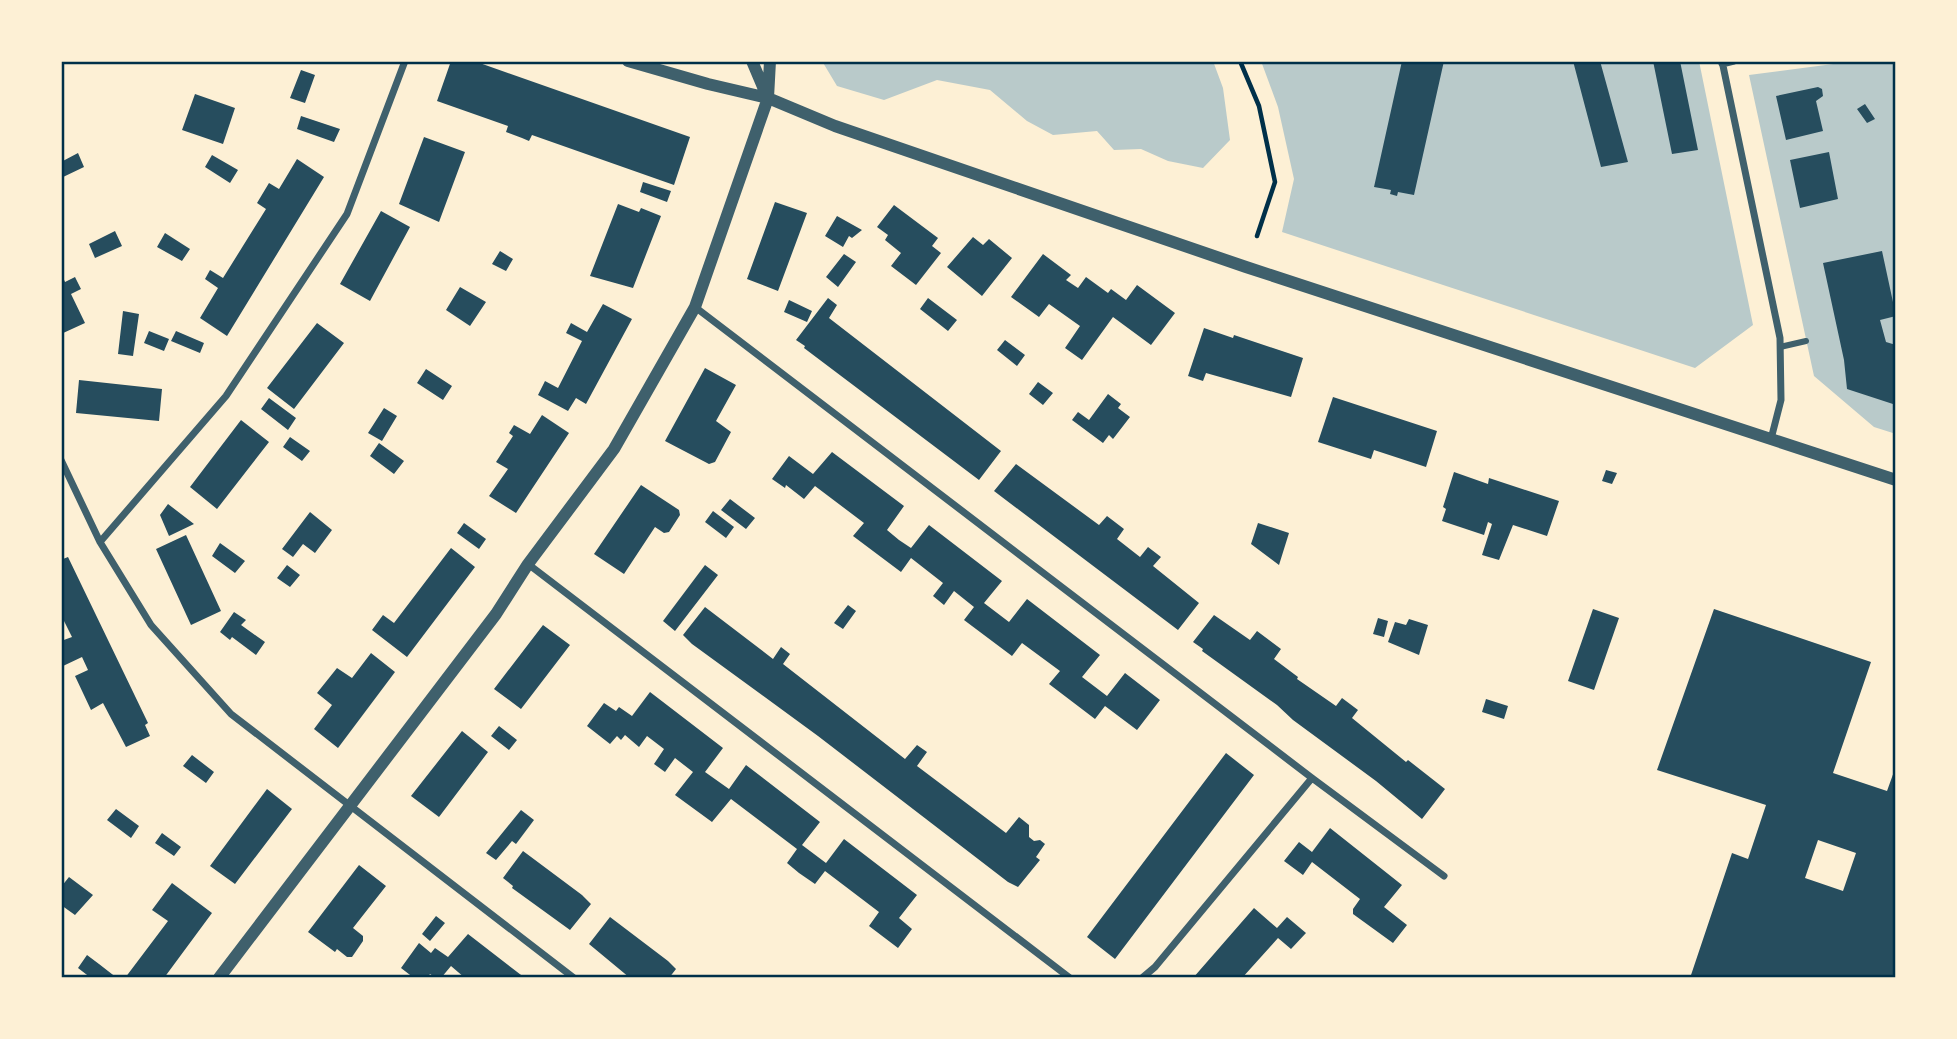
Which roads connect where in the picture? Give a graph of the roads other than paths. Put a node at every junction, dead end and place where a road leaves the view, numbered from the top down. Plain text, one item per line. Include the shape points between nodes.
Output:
1 (405, 61) edge
2 (628, 61) edge
3 (674, 61) edge
4 (752, 61) edge
5 (770, 61) edge
6 (1734, 61) edge
7 (1722, 62) edge
8 (658, 70) junction
9 (768, 98) junction
10 (695, 307) junction
11 (1806, 341) dead end
12 (1780, 347) junction
13 (1771, 439) junction
14 (61, 460) edge
15 (1896, 480) edge
16 (100, 541) junction
17 (528, 564) junction
18 (1312, 778) junction
19 (349, 807) junction
20 (1444, 876) dead end
21 (219, 978) edge
22 (574, 978) edge
23 (1070, 978) edge
24 (1142, 978) edge

1 - 16 street via 346,214 226,396
2 - 8 street
3 - 8 street
4 - 9 street
5 - 9 street
6 - 7 street
7 - 12 street
8 - 9 street
9 - 10 street
9 - 13 street via 835,126 1233,263
10 - 17 street via 614,449
10 - 18 street
11 - 12 street
12 - 13 street via 1781,400
13 - 15 street
14 - 16 street
16 - 19 street via 150,625 231,714
17 - 19 street via 496,614
17 - 23 street
18 - 20 street
18 - 24 street
19 - 21 street
19 - 22 street

